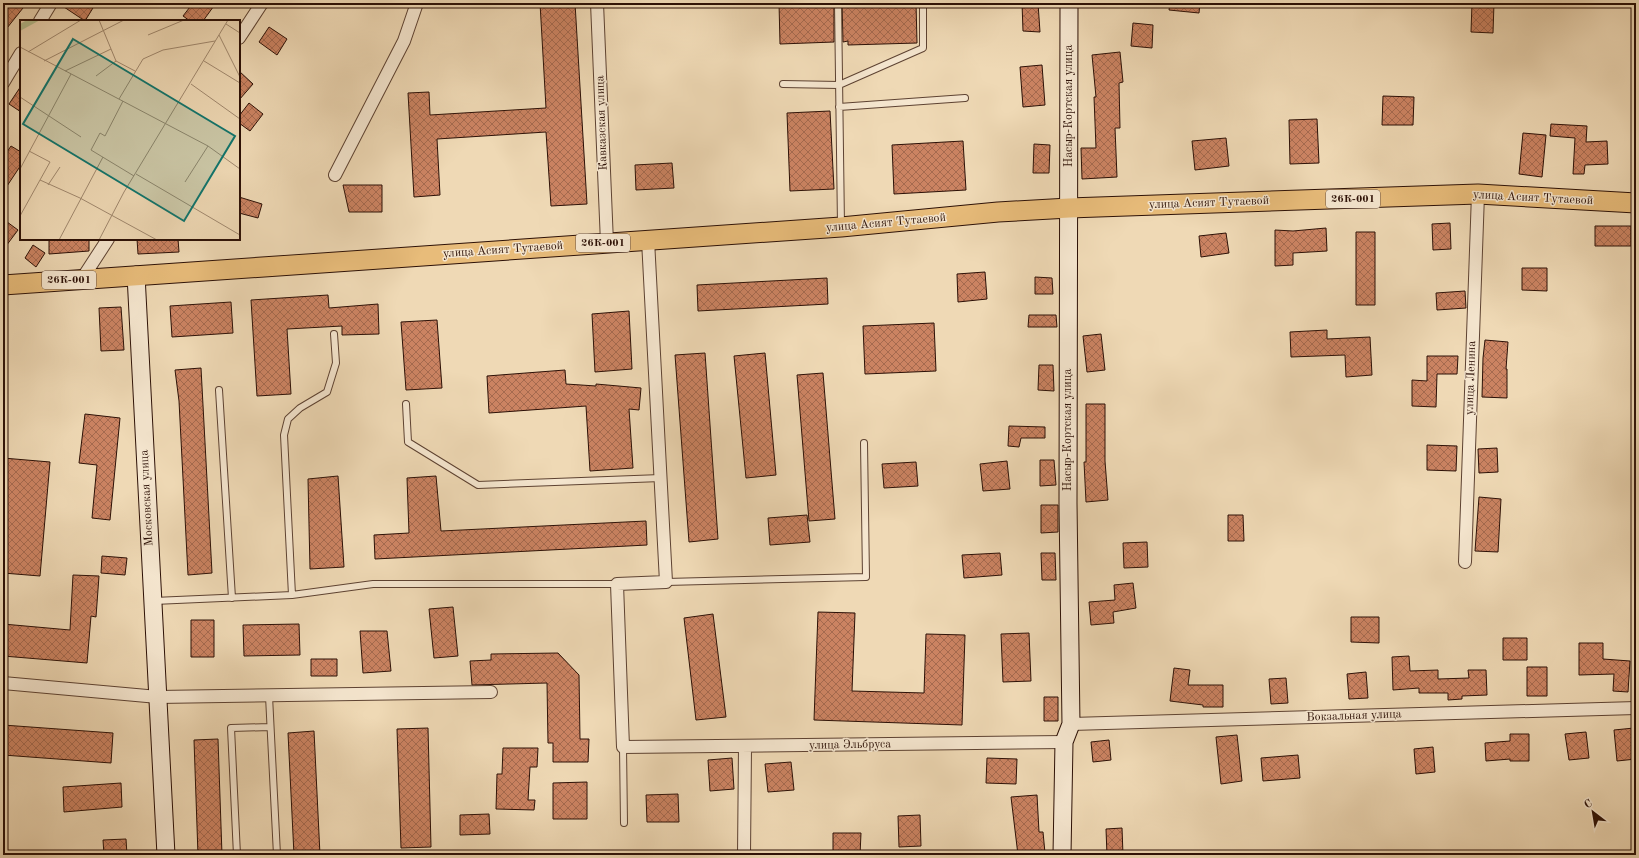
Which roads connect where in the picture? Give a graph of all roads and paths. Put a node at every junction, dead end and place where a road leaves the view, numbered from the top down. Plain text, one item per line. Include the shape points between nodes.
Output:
1 (51, 3) edge
2 (262, 3) edge
3 (417, 3) edge
4 (597, 3) edge
5 (838, 3) edge
6 (923, 3) edge
7 (1069, 3) edge
8 (41, 20) edge
9 (240, 36) edge
10 (20, 54) edge
11 (3, 82) edge
12 (783, 84) dead end
13 (839, 85) junction
14 (965, 98) dead end
15 (839, 107) junction
16 (335, 175) dead end
17 (1478, 194) junction
18 (1636, 203) edge
19 (1069, 208) junction
20 (841, 227) junction
21 (107, 240) edge
22 (648, 240) junction
23 (607, 243) junction
24 (136, 275) junction
25 (82, 279) junction
26 (3, 284) edge
27 (334, 334) dead end
28 (219, 390) dead end
29 (406, 404) dead end
30 (864, 444) dead end
31 (661, 478) junction
32 (1465, 562) dead end
33 (666, 582) junction
34 (617, 584) junction
35 (292, 595) junction
36 (232, 598) junction
37 (153, 602) junction
38 (3, 683) edge
39 (491, 692) dead end
40 (269, 696) junction
41 (158, 697) junction
42 (1636, 708) edge
43 (1071, 724) junction
44 (270, 727) junction
45 (1064, 742) junction
46 (623, 747) junction
47 (745, 747) junction
48 (624, 823) dead end
49 (166, 855) edge
50 (237, 855) edge
51 (277, 855) edge
52 (744, 855) edge
53 (1062, 855) edge

1 - 8 street
2 - 9 street
3 - 16 street via 404,41
4 - 23 street, Кавказская улица
5 - 13 lane
6 - 13 lane via 923,48
7 - 19 street, Насыр-Кортская улица
10 - 11 street
12 - 13 lane
13 - 15 lane
14 - 15 lane
15 - 20 lane
17 - 18 main road, улица Асият Тутаевой / 26К-001
17 - 19 main road, улица Асият Тутаевой / 26К-001
17 - 32 street, улица Ленина
19 - 20 main road, улица Асият Тутаевой / 26К-001
19 - 43 street, Насыр-Кортская улица via 1068,503
20 - 22 main road, улица Асият Тутаевой / 26К-001
21 - 25 street
22 - 23 main road, улица Асият Тутаевой / 26К-001
22 - 31 street
23 - 24 main road, улица Асият Тутаевой / 26К-001
24 - 25 main road, 26К-001
24 - 37 street, Московская улица
25 - 26 main road, 26К-001
27 - 35 lane via 336,364 327,392 300,408 288,420 284,435
28 - 36 lane
29 - 31 lane via 408,442 478,485
30 - 33 lane via 866,577
31 - 33 street
33 - 34 street
34 - 35 lane via 374,584
34 - 46 street
35 - 36 lane
36 - 37 lane
37 - 41 street, Московская улица
38 - 41 street
39 - 40 street
40 - 41 street
40 - 44 lane
41 - 49 street, Московская улица
42 - 43 street, Вокзальная улица
43 - 45 street, Насыр-Кортская улица
44 - 50 lane via 231,728
44 - 51 lane
45 - 47 street, улица Эльбруса
45 - 53 street, Насыр-Кортская улица
46 - 47 street, улица Эльбруса
46 - 48 lane
47 - 52 street

